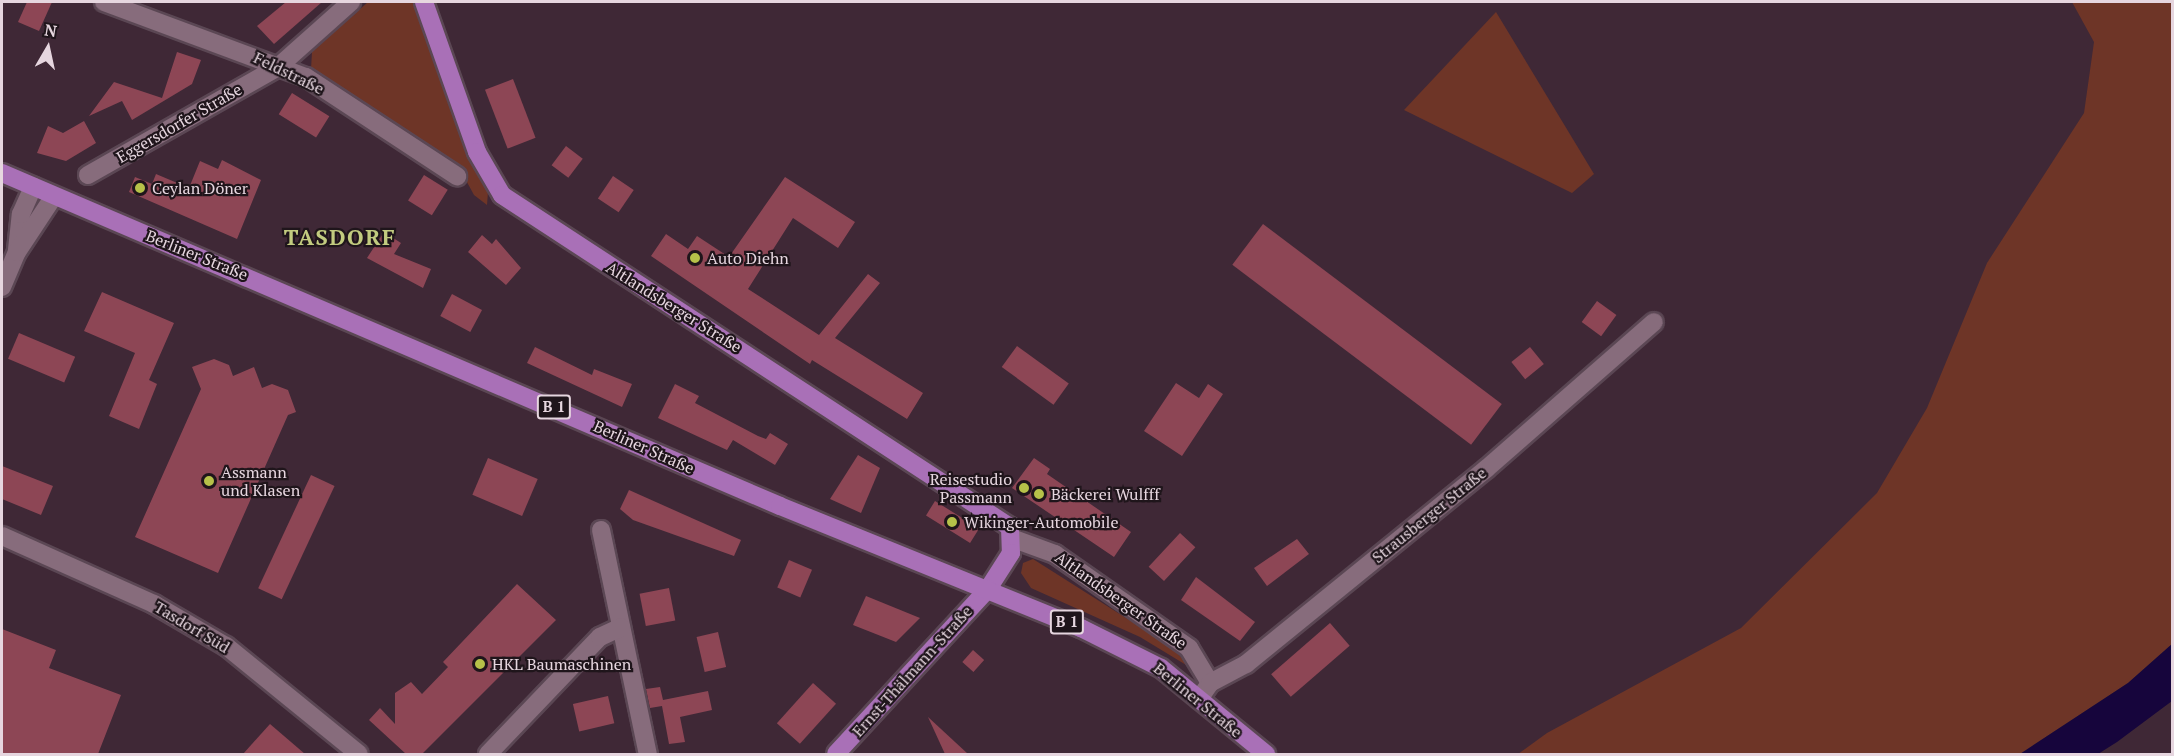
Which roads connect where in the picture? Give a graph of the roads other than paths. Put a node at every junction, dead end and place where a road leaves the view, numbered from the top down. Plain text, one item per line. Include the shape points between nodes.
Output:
1 (104, 2) edge
2 (351, 2) edge
3 (424, 2) edge
4 (278, 67) junction
5 (2, 173) edge
6 (88, 175) dead end
7 (457, 176) dead end
8 (33, 187) junction
9 (54, 196) junction
10 (17, 252) junction
11 (2, 287) edge
12 (1654, 322) dead end
13 (601, 530) dead end
14 (2, 536) edge
15 (1014, 539) junction
16 (988, 589) junction
17 (621, 627) junction
18 (1210, 683) junction
19 (1199, 699) junction
20 (359, 754) edge
21 (488, 754) edge
22 (648, 754) edge
23 (836, 754) edge
24 (1266, 754) edge

1 - 4 street, Feldstraße
2 - 4 street, Eggersdorfer Straße
3 - 15 main road, Altlandsberger Straße via 477,152 502,195 547,229 994,513 1010,527
4 - 6 street, Eggersdorfer Straße
4 - 7 street, Feldstraße via 306,77
5 - 8 main road, Berliner Straße / B 1
8 - 9 main road, Berliner Straße / B 1
8 - 10 street via 21,214
9 - 10 street
9 - 16 main road, Berliner Straße / B 1 via 780,506
10 - 11 street
12 - 18 street, Strausberger Straße via 1385,552 1246,664
13 - 17 street
14 - 20 street, Tasdorf Süd via 154,604 226,646
15 - 16 main road
15 - 18 street, Altlandsberger Straße via 1055,554 1190,648
16 - 19 main road, Berliner Straße / B 1 via 1145,657
16 - 23 main road, Ernst-Thälmann-Straße
17 - 21 street via 600,638
17 - 22 street
18 - 19 street, Strausberger Straße
19 - 24 main road, Berliner Straße / B 1

